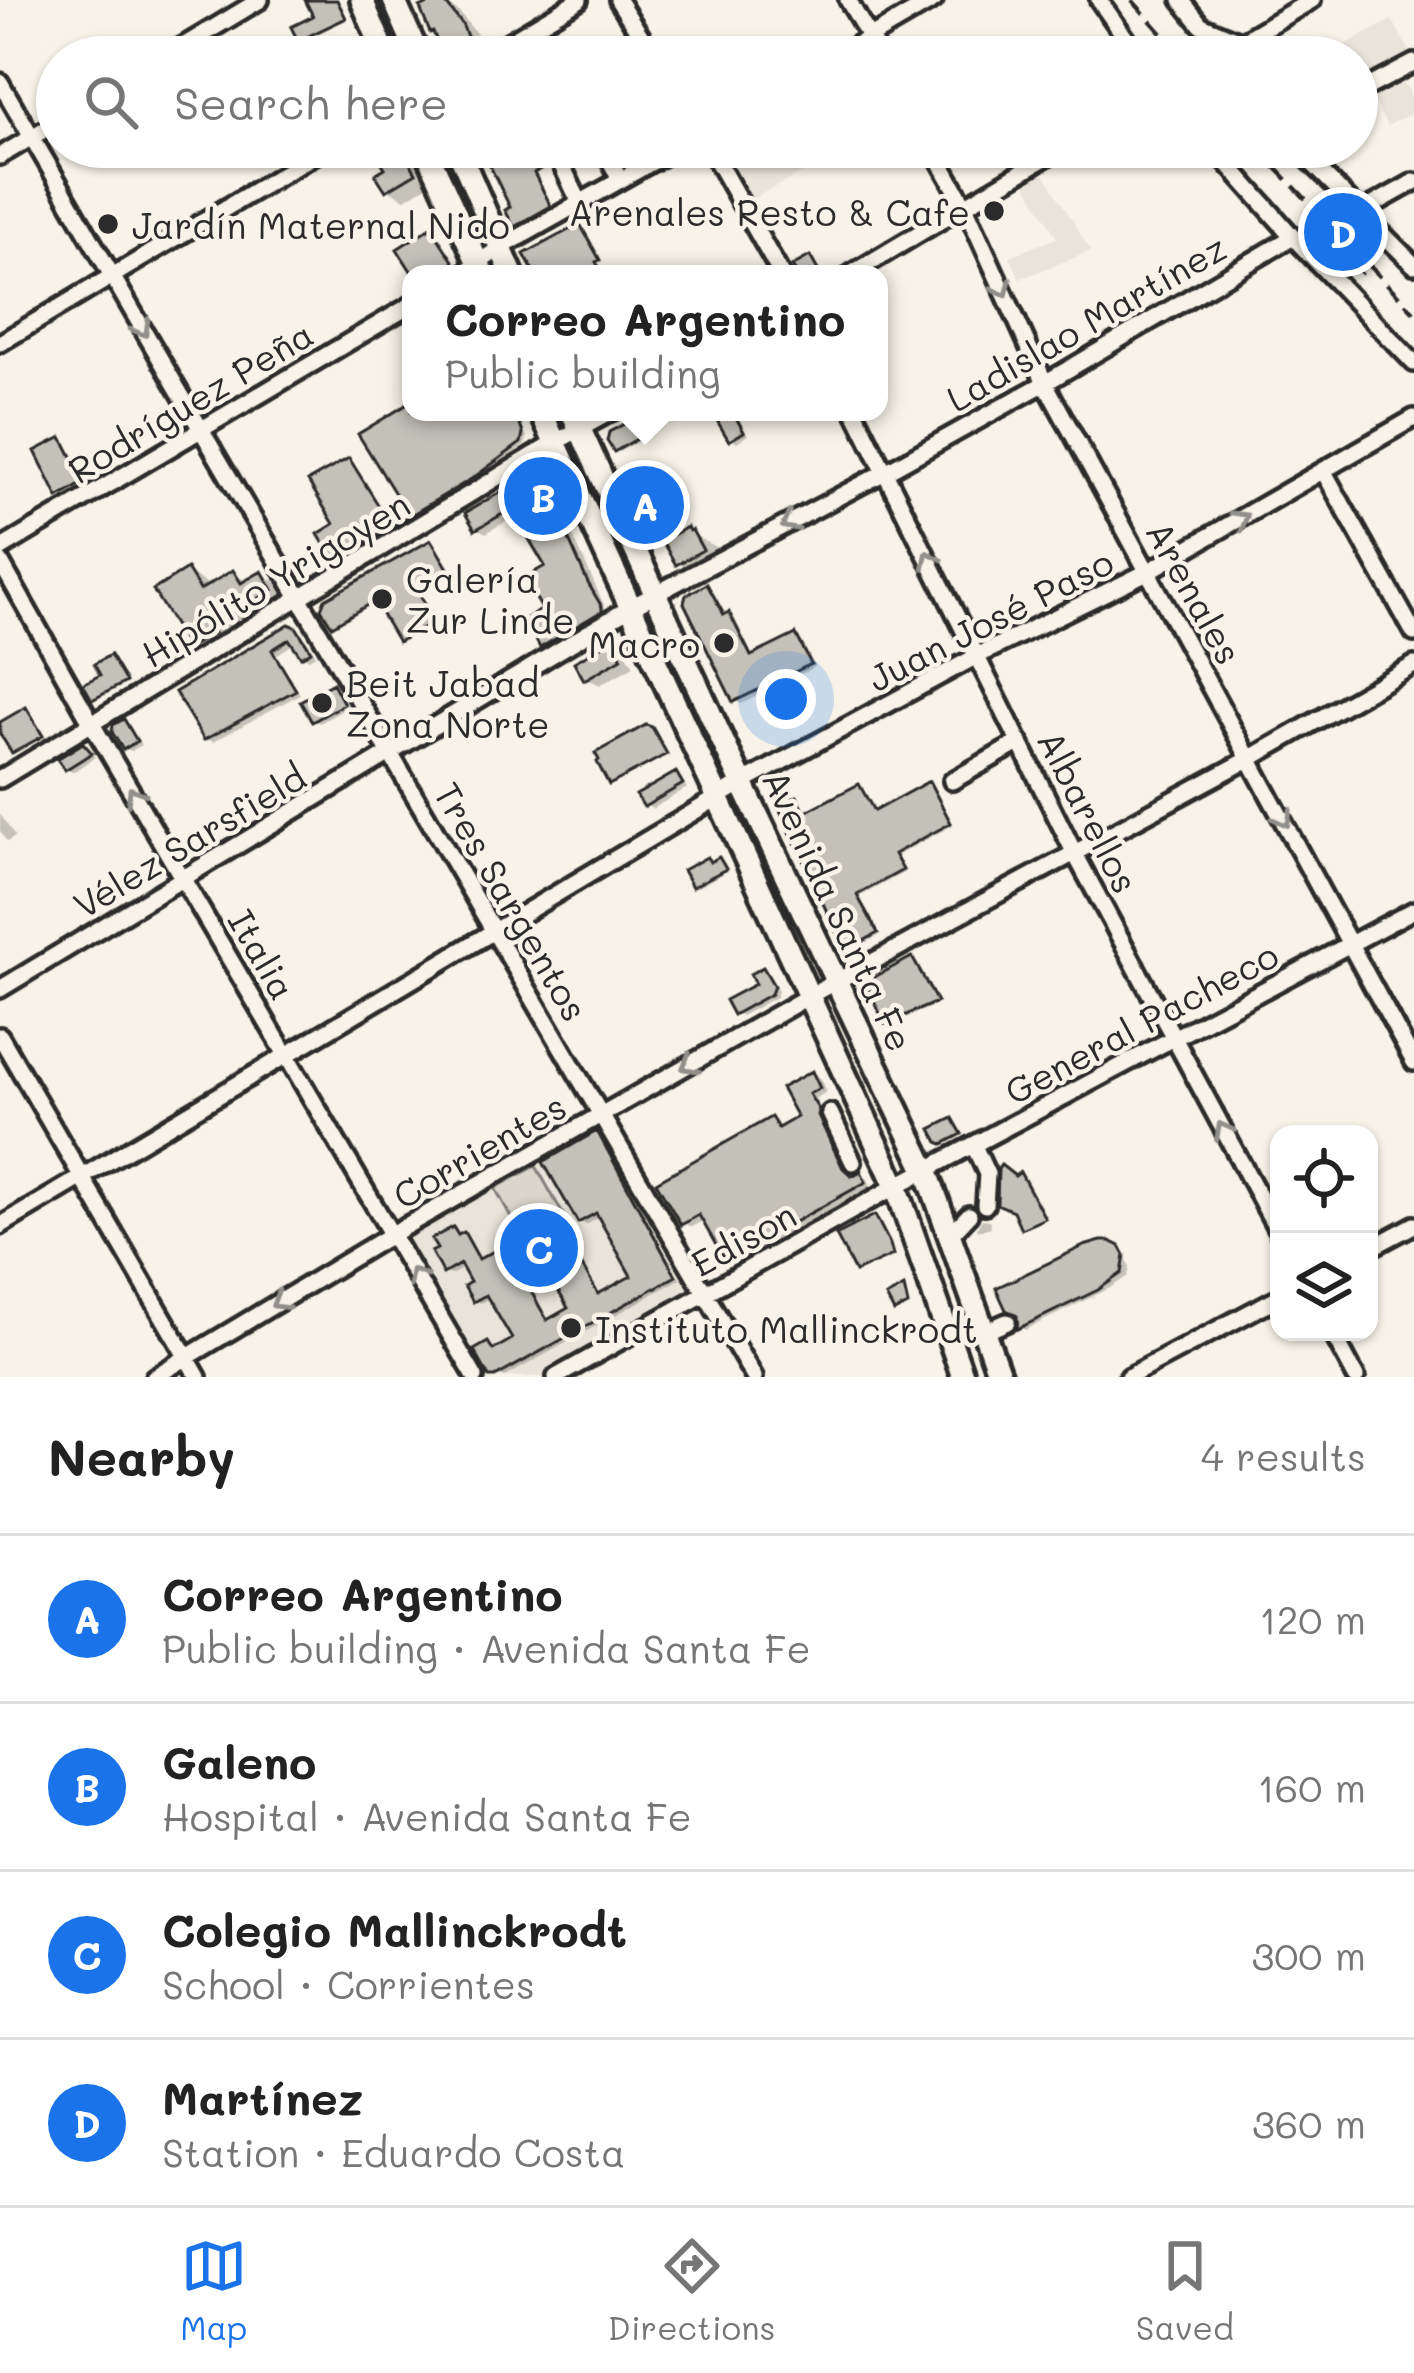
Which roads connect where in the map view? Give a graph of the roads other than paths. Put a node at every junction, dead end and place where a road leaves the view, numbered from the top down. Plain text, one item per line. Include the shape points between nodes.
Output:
1 (260, 0) edge
2 (362, 0) edge
3 (394, 0) edge
4 (579, 0) edge
5 (619, 0) edge
6 (848, 0) edge
7 (934, 0) edge
8 (1099, 0) edge
9 (1181, 0) edge
10 (1312, 0) edge
11 (200, 36) edge
12 (377, 36) edge
13 (410, 36) edge
14 (518, 36) edge
15 (641, 36) edge
16 (869, 36) edge
17 (873, 36) edge
18 (1124, 36) edge
19 (1228, 36) edge
20 (1250, 36) edge
21 (1414, 62) edge
22 (0, 82) edge
23 (1378, 82) edge
24 (36, 135) edge
25 (32, 137) junction
26 (36, 144) edge
27 (0, 156) edge
28 (50, 168) edge
29 (293, 168) edge
30 (433, 168) edge
31 (466, 168) edge
32 (563, 168) edge
33 (613, 168) edge
34 (641, 168) edge
35 (721, 168) edge
36 (944, 168) edge
37 (1028, 168) edge
38 (1232, 168) edge
39 (1317, 168) edge
40 (620, 180) junction
41 (1414, 182) edge
42 (580, 203) junction
43 (965, 206) junction
44 (1362, 211) junction
45 (1293, 237) junction
46 (500, 248) junction
47 (472, 265) edge
48 (481, 265) edge
49 (508, 265) edge
50 (776, 265) edge
51 (865, 265) edge
52 (1414, 265) edge
53 (112, 276) junction
54 (402, 310) edge
55 (0, 343) edge
56 (1414, 363) edge
57 (1045, 383) junction
58 (1414, 418) edge
59 (534, 421) edge
60 (576, 421) edge
61 (860, 421) edge
62 (200, 431) junction
63 (554, 443) junction
64 (886, 471) junction
65 (1324, 472) junction
66 (0, 549) edge
67 (0, 561) edge
68 (1149, 571) junction
69 (656, 594) junction
70 (299, 597) junction
71 (632, 607) junction
72 (1414, 633) edge
73 (977, 656) junction
74 (1414, 665) edge
75 (92, 724) junction
76 (1020, 742) junction
77 (391, 752) junction
78 (1251, 758) junction
79 (0, 778) edge
80 (952, 781) dead end
81 (742, 783) junction
82 (717, 799) junction
83 (1075, 854) junction
84 (184, 879) junction
85 (1414, 910) edge
86 (494, 930) junction
87 (1350, 944) junction
88 (837, 981) junction
89 (0, 988) edge
90 (809, 996) junction
91 (0, 1036) edge
92 (1174, 1039) junction
93 (286, 1054) junction
94 (1414, 1062) edge
95 (830, 1113) dead end
96 (601, 1115) junction
97 (974, 1146) junction
98 (853, 1162) dead end
99 (927, 1172) junction
100 (82, 1176) junction
101 (896, 1186) junction
102 (985, 1205) dead end
103 (969, 1216) dead end
104 (1270, 1216) edge
105 (1414, 1225) edge
106 (0, 1226) edge
107 (392, 1234) junction
108 (950, 1236) junction
109 (1378, 1244) edge
110 (706, 1293) junction
111 (1270, 1302) edge
112 (1007, 1322) dead end
113 (983, 1332) junction
114 (1337, 1341) edge
115 (186, 1357) junction
116 (1135, 1375) edge
117 (154, 1377) edge
118 (197, 1377) edge
119 (475, 1377) edge
120 (556, 1377) edge
121 (754, 1377) edge
122 (963, 1377) edge
123 (1000, 1377) edge
124 (1356, 1377) edge

1 - 11 street
2 - 12 main road
3 - 13 main road
4 - 14 street
5 - 15 street
6 - 16 street
7 - 17 street
8 - 18 street
9 - 19 street via 1201,25
10 - 20 street
21 - 23 street
22 - 25 street, Tres Sargentos
24 - 25 street
25 - 26 street, Tres Sargentos
25 - 27 street
28 - 53 street, Tres Sargentos
29 - 53 street
30 - 47 main road
31 - 46 main road
32 - 42 street
33 - 40 street
34 - 40 street
35 - 50 street
36 - 43 street, Arenales
37 - 43 street
38 - 45 street
39 - 44 street
40 - 42 street
41 - 44 street
42 - 46 street
43 - 51 street
43 -> 57 street, Arenales
44 - 52 street
45 - 56 street
45 - 57 street, Ladislao Martínez
46 - 48 street
46 - 49 main road
53 - 55 street
53 -> 62 street, Tres Sargentos
54 - 62 street, Rodríguez Peña
57 - 64 street, Ladislao Martínez
57 - 68 street, Arenales
58 - 65 street, Juan José Paso
59 - 63 main road, Avenida Santa Fe
60 - 63 street, Hipólito Yrigoyen
60 - 69 main road, Avenida Santa Fe
61 - 64 street, Albarellos
62 - 66 street, Rodríguez Peña
62 - 70 street, Tres Sargentos
63 - 70 street, Hipólito Yrigoyen
63 - 71 main road, Avenida Santa Fe
64 -> 69 street, Ladislao Martínez
73 -> 64 street, Albarellos
68 -> 65 street, Juan José Paso
65 - 72 street
67 - 75 street, Italia
68 - 73 street, Juan José Paso
68 - 78 street, Arenales
69 - 71 street, Vélez Sarsfield
69 - 81 main road, Avenida Santa Fe
70 - 75 street, Hipólito Yrigoyen
70 - 77 street, Tres Sargentos
71 - 77 street, Vélez Sarsfield
71 - 82 main road, Avenida Santa Fe
73 - 76 street, Albarellos
73 - 81 street, Juan José Paso
74 - 78 street, Corrientes
75 - 79 street, Hipólito Yrigoyen
84 -> 75 street, Italia
76 - 80 street
76 - 83 street, Albarellos
77 - 84 street, Vélez Sarsfield
77 - 86 street, Tres Sargentos
78 - 83 street, Corrientes
78 -> 87 street, Arenales
81 - 82 street, Juan José Paso
81 - 88 main road, Avenida Santa Fe
82 - 86 street, Juan José Paso
82 - 90 main road, Avenida Santa Fe
83 - 88 street, Corrientes
83 - 92 street, Albarellos
84 - 89 street, Vélez Sarsfield
84 - 93 street, Italia
85 - 87 street, General Pacheco
86 - 93 street, Juan José Paso
86 - 96 street, Tres Sargentos
87 - 92 street, General Pacheco
87 - 94 street, Arenales
88 - 90 street, Corrientes
88 - 99 main road, Avenida Santa Fe
90 -> 96 street, Corrientes
90 - 101 main road, Avenida Santa Fe
91 - 100 street
92 - 97 street, General Pacheco
104 -> 92 street, Albarellos
93 - 100 street, Juan José Paso
93 - 107 street, Italia
95 - 98 street
96 - 107 street, Corrientes
96 - 110 street, Tres Sargentos
97 - 99 street, General Pacheco
97 - 102 street via 987,1174
99 - 101 street, General Pacheco
99 - 108 main road, Avenida Santa Fe
100 - 106 street, Juan José Paso
100 - 115 street
101 - 110 street, Edison
101 - 122 main road, Avenida Santa Fe
103 - 108 street
105 - 109 street
107 -> 115 street, Corrientes
119 -> 107 street, Italia
108 - 113 main road, Avenida Santa Fe
110 - 120 street, Edison
110 - 121 street, Tres Sargentos
111 - 116 street
112 - 113 street
113 - 123 main road, Avenida Santa Fe
114 - 124 street
115 - 117 street, Corrientes
115 - 118 street

